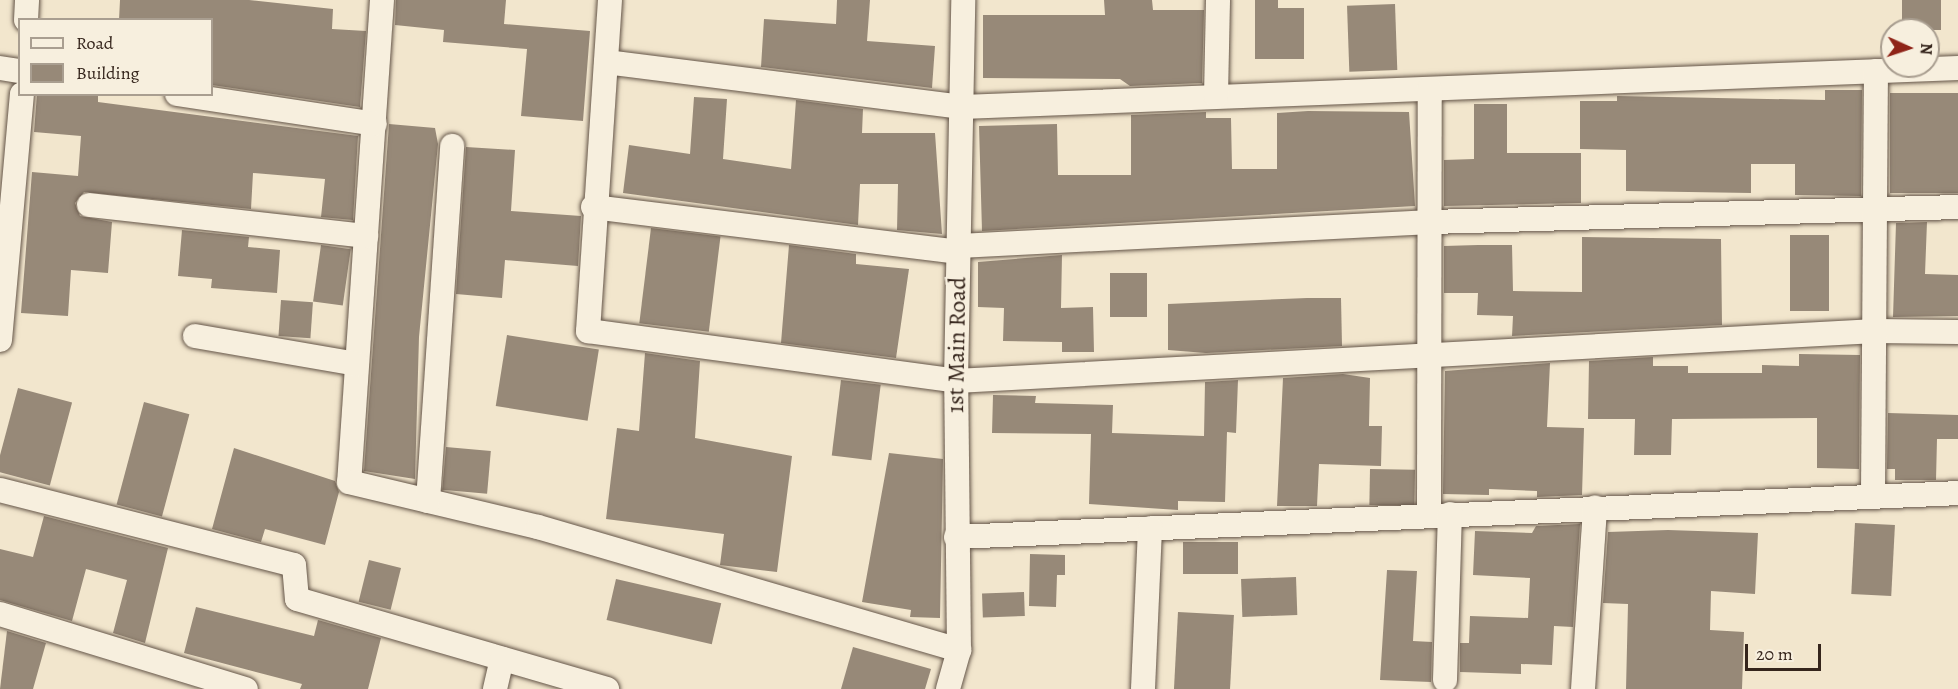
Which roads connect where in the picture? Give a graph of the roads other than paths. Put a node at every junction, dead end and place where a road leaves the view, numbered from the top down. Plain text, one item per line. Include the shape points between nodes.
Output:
1 (27, 0) edge
2 (382, 0) edge
3 (610, 0) edge
4 (963, 0) edge
5 (1218, 0) edge
6 (26, 18) edge
7 (606, 63) junction
8 (0, 68) edge
9 (1958, 68) edge
10 (18, 71) edge
11 (1876, 71) junction
12 (1430, 88) junction
13 (22, 96) edge
14 (190, 96) edge
15 (1216, 96) junction
16 (962, 107) junction
17 (375, 124) junction
18 (452, 146) dead end
19 (89, 205) dead end
20 (593, 207) junction
21 (1958, 207) edge
22 (1879, 208) junction
23 (1431, 222) junction
24 (366, 236) junction
25 (959, 249) junction
26 (1876, 331) junction
27 (1958, 332) edge
28 (195, 336) dead end
29 (0, 340) edge
30 (1430, 357) junction
31 (357, 364) junction
32 (956, 381) junction
33 (0, 490) edge
34 (1958, 493) edge
35 (1873, 495) junction
36 (428, 501) junction
37 (1595, 507) junction
38 (1440, 515) junction
39 (1150, 528) junction
40 (956, 537) junction
41 (0, 614) edge
42 (959, 650) junction
43 (502, 658) junction
44 (1445, 680) dead end
45 (246, 689) edge
46 (495, 689) edge
47 (607, 689) edge
48 (948, 689) edge
49 (1143, 689) edge
50 (1583, 689) edge

1 - 6 street
2 - 17 street
3 - 7 street
4 - 16 street, 1st Main Road
5 - 15 street
7 - 16 street
7 - 20 street
8 - 10 street
9 - 11 street
11 - 12 street
11 - 22 street
12 - 15 street
12 - 23 street
13 - 29 street
14 - 17 street
15 - 16 street
16 - 25 street, 1st Main Road
17 - 24 street
18 - 36 street
19 - 24 street
20 - 25 street
20 - 32 street via 588,331
21 - 22 street
22 - 23 street
22 - 26 street
23 - 25 street
23 - 30 street
24 - 31 street
25 - 32 street, 1st Main Road
26 - 27 street
26 - 30 street
26 - 35 street
28 - 31 street
30 - 32 street
30 - 38 street
31 - 36 street via 349,482
32 - 40 street, 1st Main Road
33 - 43 street via 294,565 297,598
34 - 35 street
35 - 37 street
36 - 42 street via 538,526
37 - 38 street
37 - 50 street
38 - 39 street
38 - 44 street
39 - 40 street
39 - 49 street
40 - 42 street, 1st Main Road
41 - 45 street
42 - 48 street, 1st Main Road
43 - 46 street
43 - 47 street

